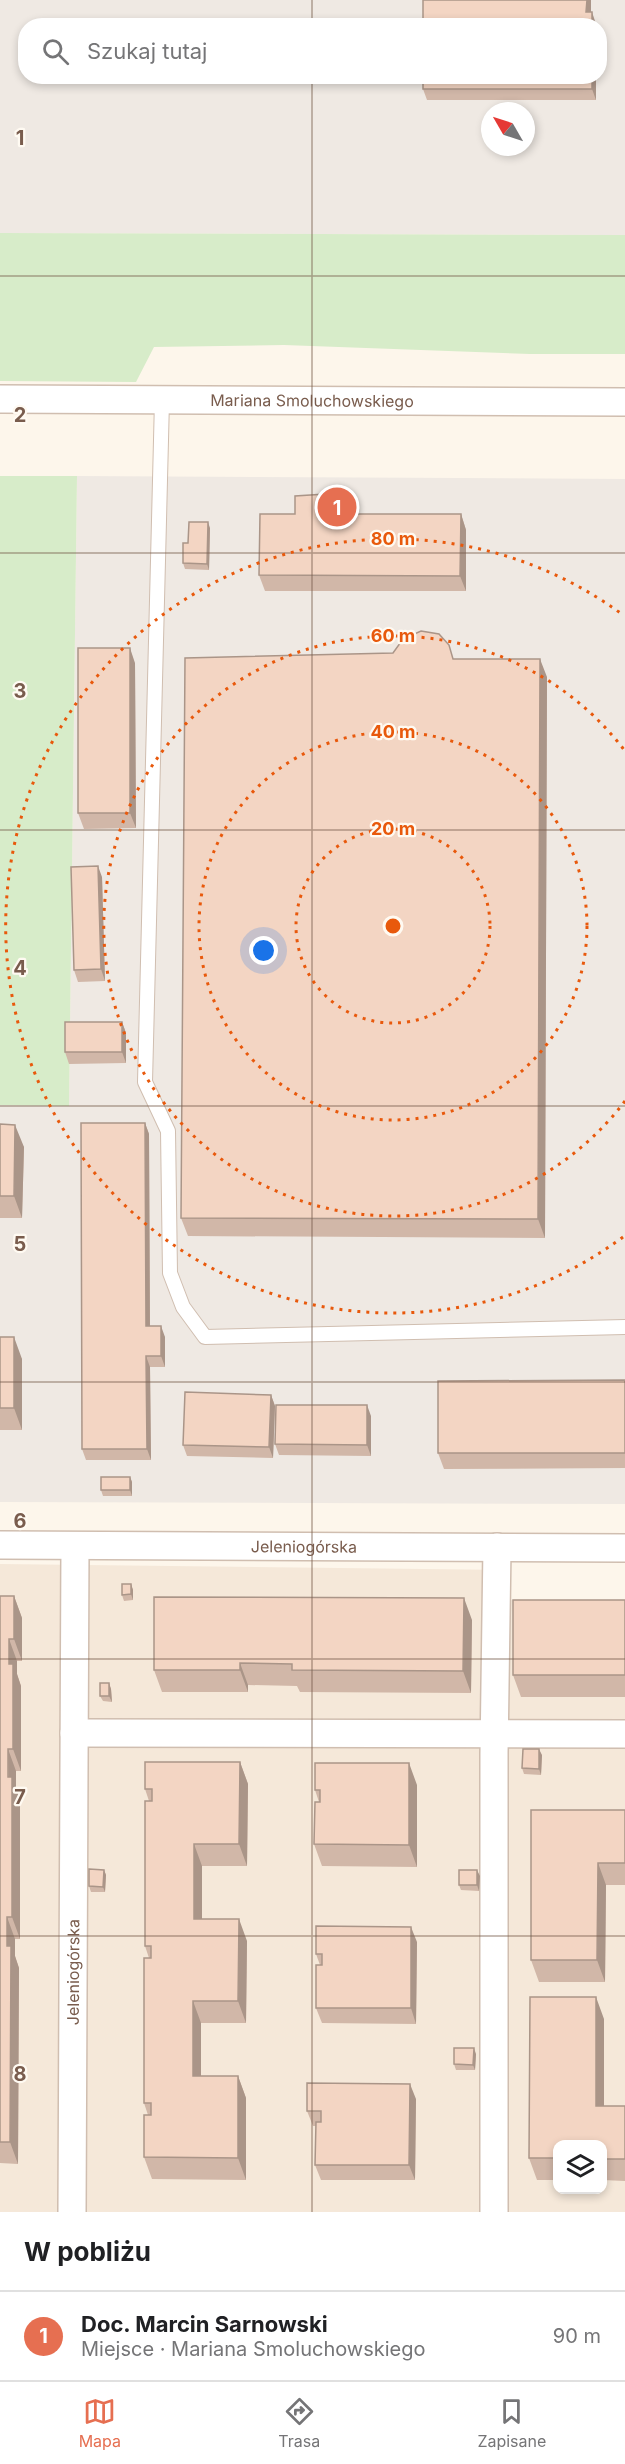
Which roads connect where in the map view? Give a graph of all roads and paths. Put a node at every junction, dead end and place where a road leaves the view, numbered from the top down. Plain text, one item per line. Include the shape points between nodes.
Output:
1 (0, 399) edge
2 (162, 400) junction
3 (625, 402) edge
4 (625, 1327) edge
5 (0, 1545) edge
6 (75, 1546) junction
7 (497, 1547) junction
8 (625, 1548) edge
9 (74, 1733) junction
10 (495, 1734) junction
11 (625, 1734) edge
12 (72, 2212) edge
13 (494, 2212) edge

1 - 2 street, Mariana Smoluchowskiego
2 - 3 street, Mariana Smoluchowskiego
2 - 4 lane via 145,1082 168,1131 170,1273 183,1306 205,1337
5 - 6 street, Jeleniogórska
6 - 7 street, Jeleniogórska
6 - 9 street, Jeleniogórska
7 - 8 street, Jeleniogórska
7 - 10 street
9 - 10 street
9 - 12 street, Jeleniogórska
10 - 11 street
10 - 13 street

